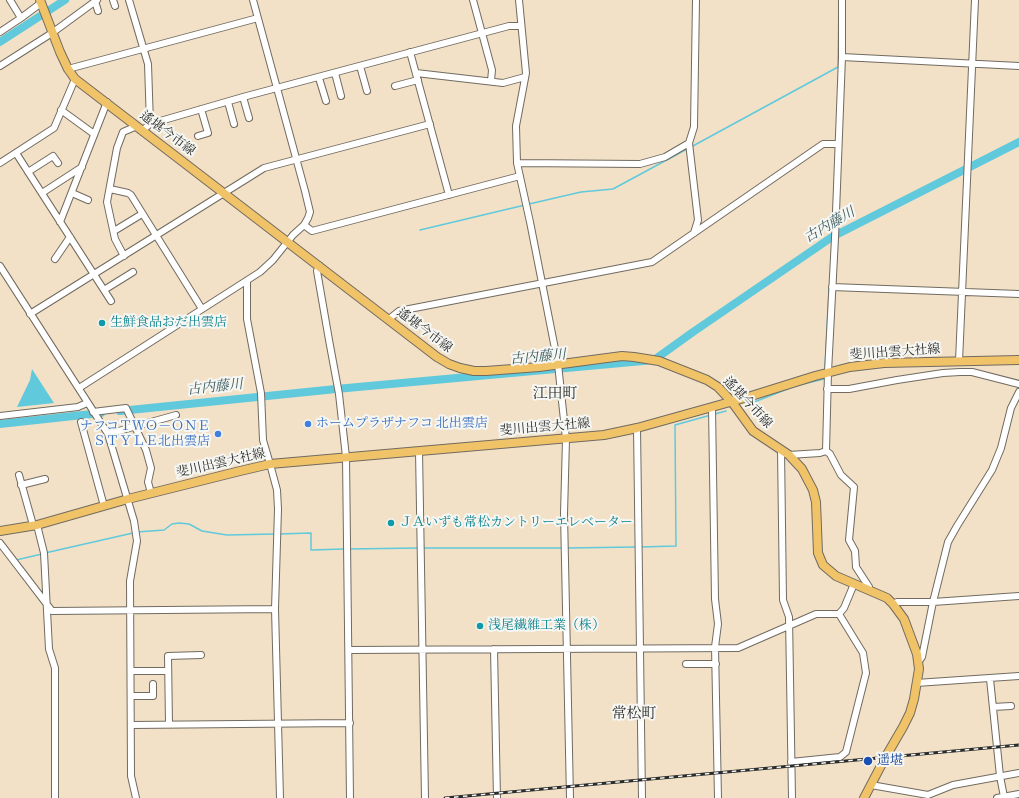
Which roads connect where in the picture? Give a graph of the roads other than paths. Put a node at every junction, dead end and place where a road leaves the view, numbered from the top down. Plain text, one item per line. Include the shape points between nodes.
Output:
1 (10, 0) edge
2 (96, 0) edge
3 (129, 0) edge
4 (253, 0) edge
5 (473, 0) edge
6 (519, 0) edge
7 (696, 0) edge
8 (842, 0) edge
9 (975, 0) edge
10 (41, 3) edge
11 (98, 11) dead end
12 (21, 18) junction
13 (258, 18) junction
14 (521, 26) junction
15 (51, 31) junction
16 (0, 32) edge
17 (481, 33) junction
18 (143, 49) junction
19 (410, 52) junction
20 (842, 57) junction
21 (972, 64) junction
22 (0, 66) edge
23 (360, 66) junction
24 (1019, 66) edge
25 (68, 69) junction
26 (335, 73) junction
27 (416, 73) junction
28 (319, 78) junction
29 (525, 78) junction
30 (75, 79) junction
31 (418, 80) junction
32 (491, 81) junction
33 (395, 86) dead end
34 (277, 89) junction
35 (367, 91) dead end
36 (341, 96) dead end
37 (243, 97) junction
38 (326, 101) dead end
39 (107, 102) junction
40 (228, 102) junction
41 (201, 109) junction
42 (61, 110) junction
43 (249, 118) dead end
44 (150, 124) junction
45 (234, 124) dead end
46 (430, 124) junction
47 (140, 128) junction
48 (94, 134) junction
49 (198, 136) dead end
50 (689, 142) junction
51 (838, 144) junction
52 (16, 153) junction
53 (296, 159) junction
54 (0, 163) edge
55 (58, 163) dead end
56 (517, 163) junction
57 (82, 167) junction
58 (28, 172) junction
59 (520, 176) junction
60 (110, 190) junction
61 (225, 192) junction
62 (42, 193) junction
63 (72, 194) junction
64 (449, 195) junction
65 (88, 200) dead end
66 (142, 214) junction
67 (60, 222) junction
68 (304, 225) junction
69 (114, 231) junction
70 (694, 233) junction
71 (156, 236) junction
72 (70, 237) junction
73 (288, 243) junction
74 (124, 256) junction
75 (55, 259) dead end
76 (319, 265) junction
77 (0, 266) edge
78 (133, 272) dead end
79 (95, 275) junction
80 (247, 281) junction
81 (542, 283) junction
82 (832, 287) junction
83 (104, 290) junction
84 (963, 292) junction
85 (1019, 294) edge
86 (111, 301) dead end
87 (202, 309) junction
88 (30, 314) junction
89 (389, 320) junction
90 (1019, 360) edge
91 (959, 361) junction
92 (558, 364) junction
93 (828, 372) junction
94 (1019, 384) edge
95 (79, 388) junction
96 (827, 389) junction
97 (1019, 392) edge
98 (732, 402) junction
99 (87, 403) junction
100 (712, 407) junction
101 (93, 412) junction
102 (176, 415) dead end
103 (0, 416) edge
104 (81, 422) dead end
105 (136, 428) junction
106 (637, 428) junction
107 (108, 434) junction
108 (566, 439) junction
109 (781, 449) junction
110 (419, 451) junction
111 (826, 451) junction
112 (789, 455) junction
113 (346, 457) junction
114 (270, 464) junction
115 (19, 475) dead end
116 (45, 479) dead end
117 (21, 485) junction
118 (151, 493) junction
119 (128, 499) junction
120 (104, 506) junction
121 (35, 525) junction
122 (0, 531) edge
123 (0, 543) edge
124 (854, 584) junction
125 (869, 590) junction
126 (1019, 596) edge
127 (933, 602) junction
128 (46, 603) junction
129 (894, 604) junction
130 (275, 609) junction
131 (130, 610) junction
132 (839, 614) junction
133 (789, 625) junction
134 (715, 647) junction
135 (567, 648) junction
136 (640, 648) junction
137 (494, 649) junction
138 (349, 650) junction
139 (422, 650) junction
140 (201, 655) dead end
141 (919, 661) junction
142 (686, 664) dead end
143 (716, 664) junction
144 (131, 671) junction
145 (168, 671) junction
146 (1019, 676) edge
147 (990, 678) junction
148 (916, 683) junction
149 (153, 684) dead end
150 (131, 696) junction
151 (1011, 706) dead end
152 (993, 707) junction
153 (277, 722) junction
154 (350, 723) junction
155 (170, 724) junction
156 (131, 725) junction
157 (791, 762) junction
158 (1019, 773) edge
159 (1000, 776) junction
160 (871, 785) junction
161 (1019, 794) edge
162 (928, 797) edge
163 (1000, 797) edge
164 (55, 798) edge
165 (136, 798) edge
166 (280, 798) edge
167 (350, 798) edge
168 (425, 798) edge
169 (497, 798) edge
170 (570, 798) edge
171 (642, 798) edge
172 (718, 798) edge
173 (792, 798) edge
174 (864, 798) edge

1 - 12 street
2 - 11 street
2 - 15 street
3 - 18 street
4 - 13 street
5 - 17 street
6 - 14 street
7 - 50 street via 694,127
8 - 20 street
9 - 21 street
10 - 12 street
10 - 15 main road, 遙堪今市線
12 - 16 street
13 - 18 street
13 - 34 street
14 - 17 street via 509,26
14 - 29 street
15 - 22 street
15 - 25 main road, 遙堪今市線
17 - 19 street
17 - 32 street via 492,70
18 - 25 street
18 - 44 street via 148,64
19 - 23 street
19 - 27 street
20 - 21 street
20 - 51 street
21 - 24 street
21 - 84 street
23 - 26 street
23 - 35 street
25 - 30 main road, 遙堪今市線
26 - 28 street
26 - 36 street
27 - 31 street
27 - 32 street
28 - 34 street
28 - 38 street
29 - 32 street via 503,83
29 - 56 street via 516,126
30 - 39 main road, 遙堪今市線
30 - 42 street
31 - 33 street
31 - 46 street
34 - 37 street
34 - 53 street
37 - 40 street
37 - 43 street
39 - 47 main road, 遙堪今市線
39 - 48 street
40 - 41 street
40 - 45 street
41 - 44 street
41 - 49 street via 208,133
42 - 48 street
42 - 52 street via 54,128
44 - 47 street
46 - 53 street
46 - 64 street
47 - 60 street via 123,132 117,148
47 - 61 main road, 遙堪今市線
48 - 57 street
50 - 56 street via 665,157 640,164
50 - 70 street via 698,220
51 - 70 street via 823,144
51 - 82 street
52 - 54 street
52 - 58 street
53 - 61 street via 264,168
53 - 68 street via 310,212
55 - 58 street via 53,156
56 - 59 street
57 - 62 street
57 - 63 street
58 - 62 street
59 - 64 street
59 - 81 street
60 - 66 street via 131,195
60 - 69 street via 107,202
61 - 71 street
61 - 73 main road, 遙堪今市線
62 - 67 street
63 - 65 street
63 - 67 street
64 - 68 street via 312,231
66 - 69 street
66 - 71 street
67 - 72 street
68 - 73 street
69 - 74 street via 115,239
70 - 81 street via 652,262
71 - 74 street
71 - 87 street
72 - 75 street
72 - 79 street
73 - 76 main road, 遙堪今市線
73 - 80 street via 273,260
74 - 79 street
76 - 89 main road, 遙堪今市線
76 - 113 street via 317,271 339,394
77 - 88 street
78 - 83 street
79 - 83 street
79 - 88 street
80 - 87 street
80 - 114 street via 247,319 261,393 263,440
81 - 89 street via 399,311
81 - 92 street
82 - 84 street
82 - 93 street
83 - 86 street
84 - 85 street
84 - 91 street
87 - 95 street
88 - 95 street
89 - 92 main road, 遙堪今市線 via 437,357 460,368 486,371
90 - 91 main road, 斐川出雲大社線
91 - 93 main road, 斐川出雲大社線 via 884,363 850,366
92 - 98 main road, 遙堪今市線 via 622,356 647,358 707,380 718,387
92 - 108 street
93 - 96 street
93 - 98 main road, 斐川出雲大社線
94 - 96 street via 972,372 960,372 920,376 849,389
95 - 99 street
96 - 111 street
97 - 127 street via 1011,408 1001,448 992,470 948,542
98 - 100 main road, 斐川出雲大社線
98 - 109 main road, 遙堪今市線 via 754,431
99 - 101 street
99 - 103 street via 78,408
100 - 106 main road, 斐川出雲大社線
100 - 134 street via 715,599 718,624
101 - 105 street via 126,408
101 - 107 street
102 - 105 street
104 - 120 street
105 - 107 street
105 - 118 street via 151,468 148,482
106 - 108 main road, 斐川出雲大社線
106 - 136 street
107 - 119 street
108 - 110 main road, 斐川出雲大社線
108 - 135 street via 564,514
109 - 112 main road, 遙堪今市線
109 - 133 street via 783,600
110 - 113 main road, 斐川出雲大社線
110 - 139 street
111 - 112 street
111 - 125 street via 842,475 854,487 849,540 855,550 856,567
112 - 124 main road, 遙堪今市線 via 802,469 813,490 819,559 836,576
113 - 114 main road, 斐川出雲大社線
113 - 138 street
114 - 118 main road, 斐川出雲大社線
114 - 130 street via 277,490 278,509
115 - 117 street
116 - 117 street
117 - 121 street
118 - 119 main road, 斐川出雲大社線
119 - 120 main road, 斐川出雲大社線
119 - 131 street via 137,541 130,582
120 - 121 main road, 斐川出雲大社線
121 - 122 main road, 斐川出雲大社線
121 - 128 street via 44,553
123 - 128 street
124 - 125 main road, 遙堪今市線
124 - 132 street
125 - 129 main road, 遙堪今市線
126 - 127 street
127 - 129 street
127 - 141 street
128 - 131 street via 52,611
128 - 164 street via 49,649 55,668
129 - 141 main road, 遙堪今市線 via 904,618
130 - 131 street
130 - 153 street
131 - 144 street
132 - 133 street via 816,614
132 - 157 street via 863,653 866,673 846,752 840,757
133 - 134 street via 738,648
133 - 157 street
134 - 136 street
134 - 143 street
135 - 136 street
135 - 137 street
135 - 170 street
136 - 171 street
137 - 139 street
137 - 169 street
138 - 139 street
138 - 154 street
139 - 168 street
140 - 145 street via 168,656
141 - 148 main road, 遙堪今市線
142 - 143 street
143 - 172 street
144 - 145 street
144 - 150 street
145 - 155 street
146 - 147 street
147 - 148 street
147 - 152 street
148 - 160 main road, 遙堪今市線 via 914,699 903,728
149 - 150 street via 153,696
150 - 156 street
151 - 152 street
152 - 159 street
153 - 154 street
153 - 155 street
153 - 166 street
154 - 167 street
155 - 156 street
156 - 165 street via 131,776
157 - 173 street
158 - 159 street
159 - 162 street via 953,785
159 - 163 street
160 - 162 street
160 - 174 main road, 遙堪今市線
161 - 163 street

